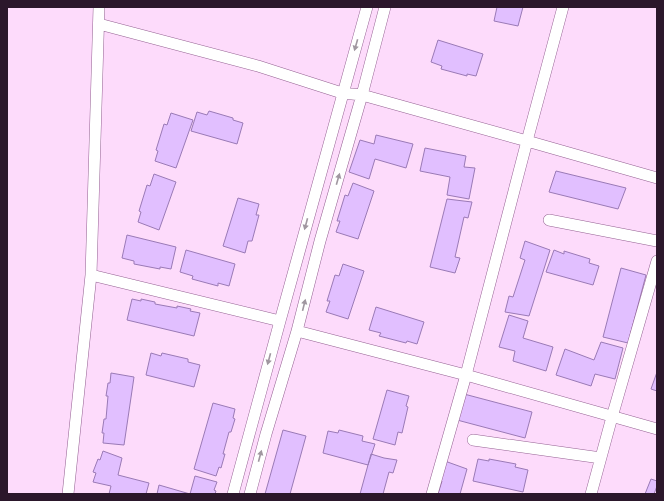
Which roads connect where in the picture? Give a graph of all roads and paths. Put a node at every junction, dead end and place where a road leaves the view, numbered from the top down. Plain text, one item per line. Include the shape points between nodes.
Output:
1 (100, 7) edge
2 (367, 7) edge
3 (385, 7) edge
4 (563, 7) edge
5 (99, 24) junction
6 (342, 93) junction
7 (362, 95) junction
8 (527, 141) junction
9 (657, 178) edge
10 (549, 220) dead end
11 (657, 241) edge
12 (657, 261) edge
13 (91, 275) junction
14 (280, 321) junction
15 (297, 331) junction
16 (466, 375) junction
17 (612, 417) junction
18 (657, 429) edge
19 (473, 440) dead end
20 (601, 458) junction
21 (68, 494) edge
22 (233, 494) edge
23 (250, 494) edge
24 (432, 494) edge
25 (591, 494) edge

1 - 5 street
2 -> 6 street
3 - 7 street
4 - 8 street
5 - 6 street via 258,66
5 - 13 street
6 - 7 street
6 -> 14 street
7 - 8 street
15 -> 7 street
8 - 9 street
8 - 16 street
10 - 11 street
12 - 17 street
13 - 14 street
13 - 21 street
14 -> 22 street
15 - 16 street
23 -> 15 street
16 - 17 street
16 - 24 street
17 - 18 street
17 - 20 street
19 - 20 street
20 - 25 street

